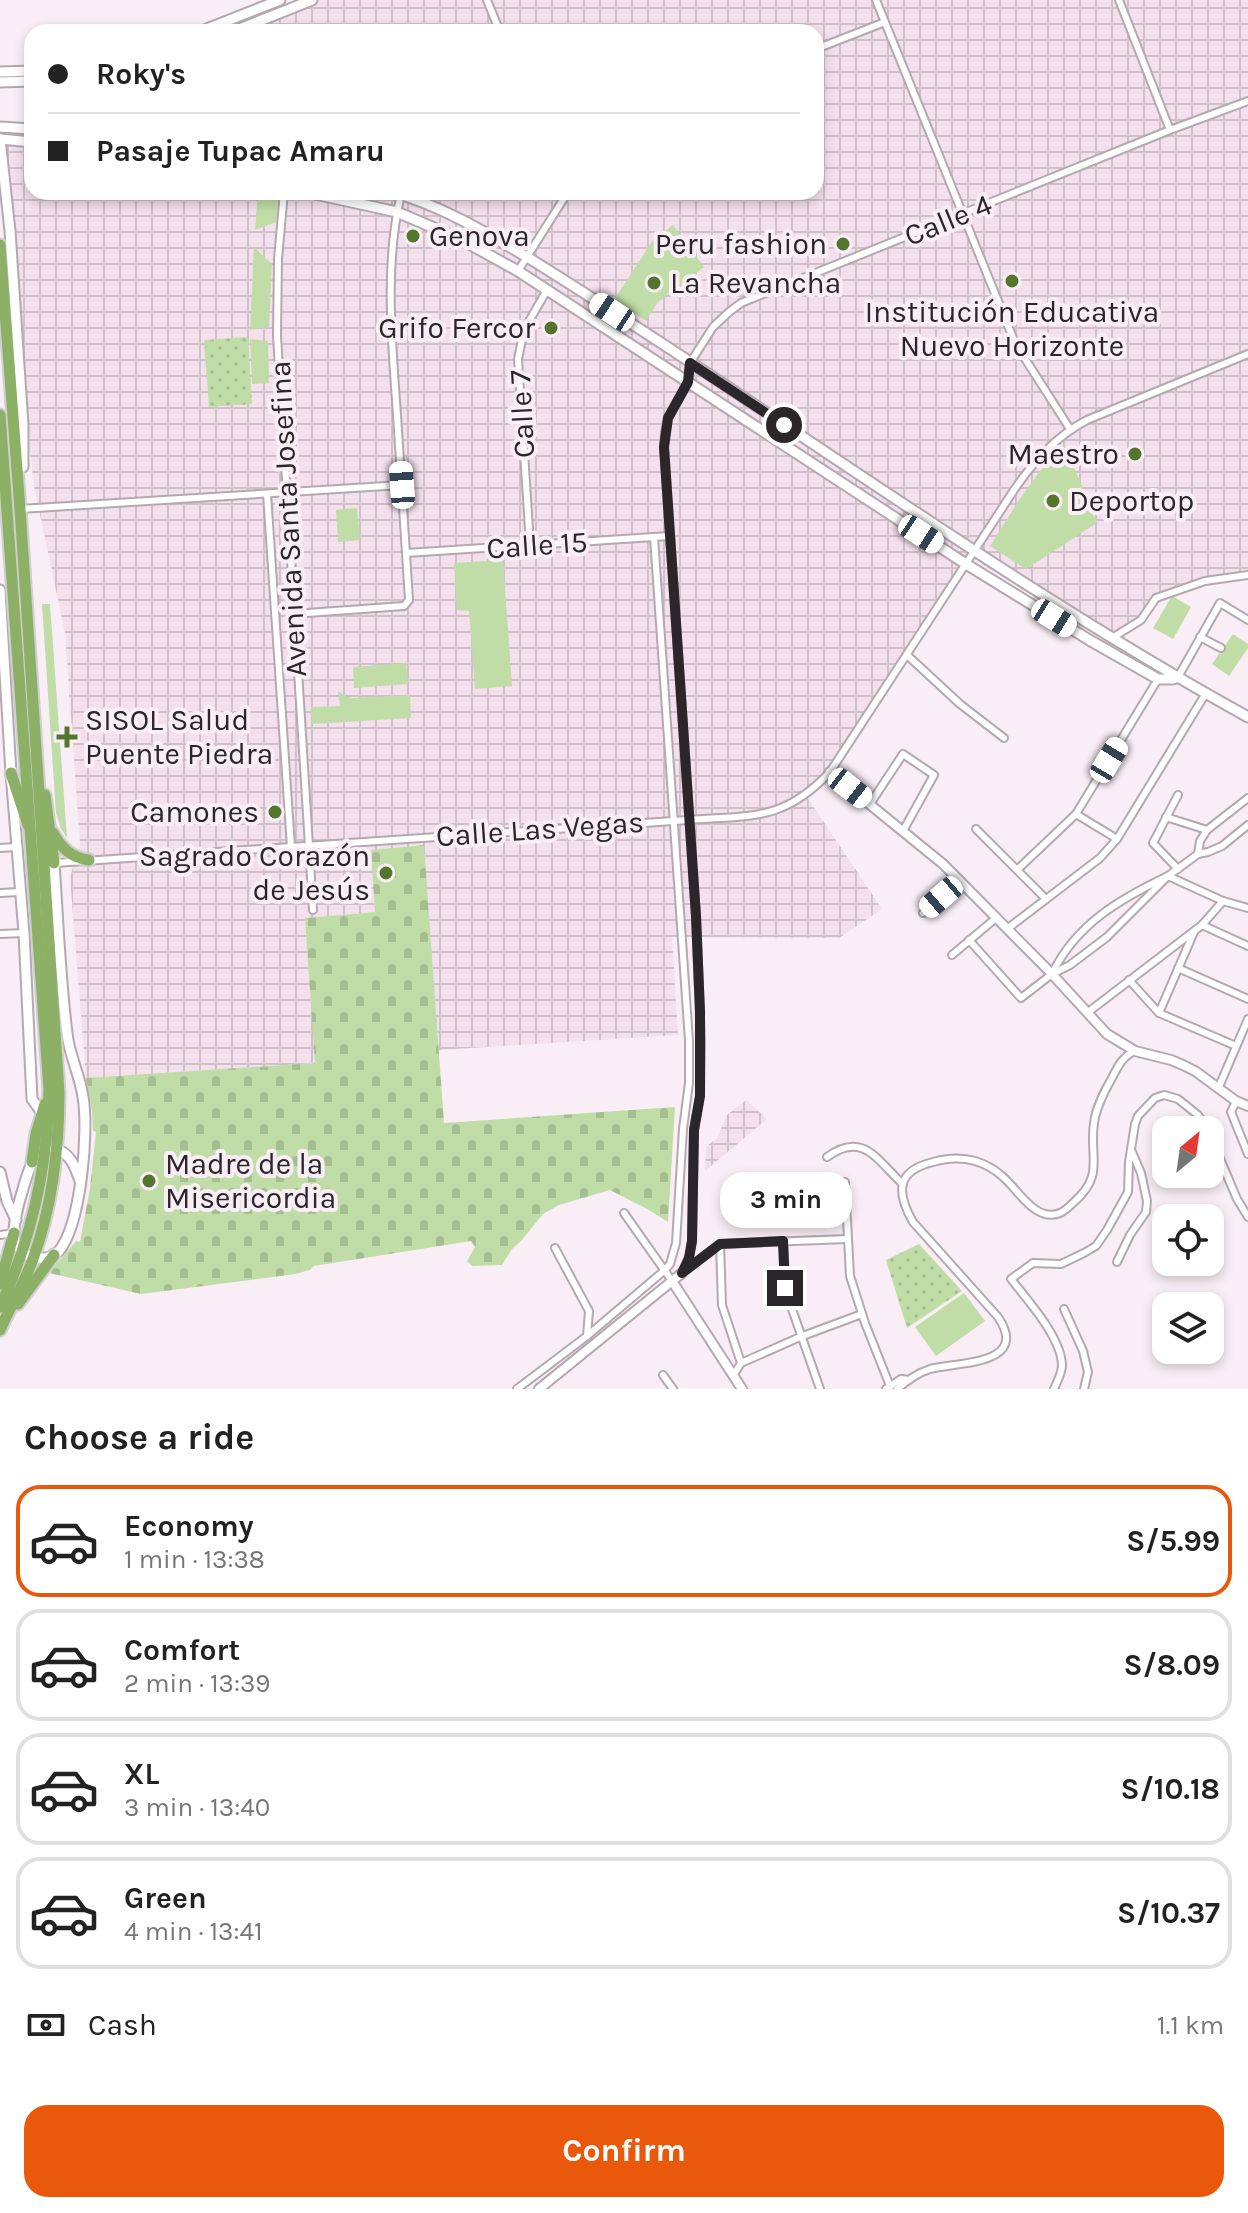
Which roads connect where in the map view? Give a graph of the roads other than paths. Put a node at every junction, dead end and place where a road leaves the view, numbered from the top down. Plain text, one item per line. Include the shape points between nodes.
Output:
1 (280, 0) edge
2 (312, 0) edge
3 (487, 0) edge
4 (876, 0) edge
5 (1119, 0) edge
6 (885, 22) junction
7 (219, 24) edge
8 (252, 24) edge
9 (497, 24) edge
10 (824, 46) edge
11 (24, 71) edge
12 (0, 72) edge
13 (24, 81) edge
14 (0, 82) edge
15 (1248, 101) edge
16 (0, 127) edge
17 (24, 128) edge
18 (1170, 130) junction
19 (0, 139) edge
20 (24, 141) edge
21 (283, 200) edge
22 (342, 200) edge
23 (397, 200) edge
24 (413, 200) edge
25 (563, 200) edge
26 (397, 212) junction
27 (963, 214) junction
28 (0, 245) edge
29 (527, 257) junction
30 (545, 268) junction
31 (518, 271) junction
32 (536, 282) junction
33 (547, 290) junction
34 (1248, 354) edge
35 (690, 363) junction
36 (688, 382) junction
37 (0, 415) edge
38 (1070, 429) junction
39 (23, 467) joint
40 (402, 485) junction
41 (285, 492) junction
42 (267, 494) junction
43 (20, 503) junction
44 (669, 536) junction
45 (654, 537) junction
46 (530, 545) junction
47 (975, 551) junction
48 (406, 553) junction
49 (966, 564) junction
50 (1248, 575) edge
51 (0, 590) edge
52 (293, 614) junction
53 (1248, 620) edge
54 (1200, 637) junction
55 (1112, 638) junction
56 (1221, 648) dead end
57 (907, 655) junction
58 (2, 660) edge
59 (1178, 677) junction
60 (1158, 679) junction
61 (1206, 693) junction
62 (1248, 717) edge
63 (34, 735) junction
64 (1004, 738) dead end
65 (830, 772) junction
66 (5, 773) edge
67 (1178, 795) dead end
68 (1248, 798) edge
69 (870, 804) junction
70 (1076, 814) junction
71 (1166, 817) junction
72 (675, 820) junction
73 (688, 820) junction
74 (49, 821) junction
75 (1248, 825) edge
76 (976, 829) dead end
77 (1207, 830) junction
78 (903, 831) junction
79 (31, 833) junction
80 (1117, 839) junction
81 (308, 845) junction
82 (16, 847) junction
83 (291, 847) junction
84 (0, 848) edge
85 (1198, 854) junction
86 (89, 860) junction
87 (54, 863) junction
88 (1018, 869) junction
89 (1178, 869) junction
90 (1168, 876) junction
91 (960, 881) junction
92 (20, 892) junction
93 (0, 893) edge
94 (1046, 899) junction
95 (1223, 901) junction
96 (1248, 908) edge
97 (313, 910) dead end
98 (923, 913) dead end
99 (996, 918) junction
100 (1202, 925) junction
101 (1007, 929) junction
102 (1195, 930) junction
103 (24, 933) junction
104 (0, 934) edge
105 (969, 940) junction
106 (1248, 946) edge
107 (952, 955) dead end
108 (1178, 968) junction
109 (1052, 974) junction
110 (1129, 980) junction
111 (1248, 999) edge
112 (1087, 1013) junction
113 (1159, 1013) junction
114 (1248, 1019) edge
115 (1236, 1046) junction
116 (1135, 1051) junction
117 (49, 1089) junction
118 (1218, 1089) junction
119 (1236, 1101) junction
120 (1248, 1106) edge
121 (42, 1113) junction
122 (1199, 1116) edge
123 (52, 1149) junction
124 (1132, 1151) junction
125 (1248, 1154) edge
126 (827, 1157) dead end
127 (32, 1162) junction
128 (1224, 1168) edge
129 (0, 1172) edge
130 (80, 1181) junction
131 (845, 1182) dead end
132 (903, 1184) junction
133 (624, 1213) dead end
134 (16, 1214) junction
135 (1248, 1217) edge
136 (14, 1233) junction
137 (0, 1235) edge
138 (847, 1239) junction
139 (783, 1241) junction
140 (720, 1244) junction
141 (555, 1248) dead end
142 (22, 1251) junction
143 (54, 1255) junction
144 (33, 1258) junction
145 (1117, 1262) dead end
146 (665, 1270) junction
147 (682, 1273) junction
148 (672, 1281) junction
149 (0, 1284) edge
150 (0, 1307) edge
151 (1064, 1309) dead end
152 (862, 1314) junction
153 (0, 1328) edge
154 (587, 1336) junction
155 (800, 1337) junction
156 (741, 1363) junction
157 (663, 1375) dead end
158 (733, 1376) junction
159 (891, 1388) edge
160 (517, 1389) edge
161 (539, 1389) edge
162 (673, 1389) edge
163 (742, 1389) edge
164 (820, 1389) edge
165 (1054, 1389) edge
166 (1084, 1389) edge

1 - 7 main road
2 - 8 main road
3 - 9 street
4 - 6 street
5 - 18 street
6 - 10 street
6 - 27 street
11 - 12 main road
13 - 14 main road
15 - 18 street, Calle 4
16 - 17 main road
18 - 27 street, Calle 4
19 - 20 main road
19 - 39 main road
21 - 41 street, Avenida Santa Josefina via 277,336
22 - 26 main road
23 - 26 street
24 - 29 main road
25 - 29 street
26 - 31 main road
26 - 40 street via 391,272
27 - 35 street, Calle 4 via 741,303 713,327
27 - 38 street via 1015,343
28 - 43 highway
29 - 30 main road
29 - 31 street
30 - 32 main road
30 - 35 main road
31 - 32 main road
32 - 33 main road
33 - 36 main road
33 - 46 street, Calle 7 via 524,330 518,359
34 - 38 street, Calle Las Vegas
35 - 36 street, Calle 4
35 - 47 main road
36 - 44 street via 665,432
36 - 49 main road
37 - 79 highway
38 - 47 street, Calle Las Vegas via 1034,462
39 - 43 highway
40 - 41 street
40 - 48 street
41 - 42 street
41 - 52 street, Avenida Santa Josefina
42 - 43 street
42 - 83 street, Avenida Santa Josefina
43 - 63 highway
44 - 45 street, Calle 15
44 - 73 street
45 - 46 street, Calle 15
45 - 72 street
46 - 48 street, Calle 15
47 - 49 street, Calle Las Vegas
47 - 55 main road
48 - 52 street via 409,600 404,606
49 - 57 street, Calle Las Vegas
49 - 60 main road
50 - 55 street via 1205,581 1156,598 1141,620
51 - 58 main road
52 - 81 street, Avenida Santa Josefina
53 - 54 street via 1220,603
54 - 56 street
54 - 59 street
55 - 59 main road
57 - 64 street
57 - 65 street, Calle Las Vegas
58 - 66 main road
59 - 60 main road
59 - 61 main road
60 - 70 street
61 - 62 main road
61 - 80 street
63 - 74 highway
63 - 123 highway via 58,1068
65 - 69 street
65 - 73 street, Calle Las Vegas via 799,800 769,813
66 - 79 highway
66 - 82 main road
67 - 71 street
68 - 77 street
69 - 78 street
69 - 78 street via 903,754 934,775
70 - 80 street
70 - 88 street
71 - 77 street
71 - 89 street via 1153,843
72 - 73 street, Calle Las Vegas
72 - 81 street, Calle Las Vegas
72 - 146 street via 689,1083 676,1243
73 - 147 street via 701,1042 692,1241
74 - 86 highway via 63,848
74 - 87 highway
75 - 85 street via 1222,846
76 - 88 street
77 - 85 street
78 - 91 street
79 - 117 highway
80 - 94 street
81 - 83 street, Calle Las Vegas
81 - 97 street, Avenida Santa Josefina
82 - 84 street
82 - 92 main road
83 - 86 street, Calle Las Vegas
85 - 89 street
86 - 87 street, Calle Las Vegas
87 - 130 main road via 67,1036 86,1116
88 - 94 street
89 - 90 street
90 - 95 street
90 - 109 street via 1107,937
90 - 109 street via 1112,906 1072,942
91 - 98 street
91 - 99 street
92 - 93 street
92 - 103 main road
94 - 101 street
95 - 96 street
95 - 100 street
99 - 101 street
99 - 105 street
100 - 102 street
100 - 106 street
101 - 109 street
102 - 108 street
102 - 110 street
103 - 104 street
103 - 121 main road via 32,1099
105 - 107 street
105 - 109 street via 1021,998
108 - 111 street
108 - 113 street
109 - 112 street
110 - 112 street
110 - 113 street
112 - 116 street via 1107,1034
113 - 115 street
114 - 115 street
115 - 118 street
116 - 118 street via 1183,1065
116 - 132 street via 1122,1060 1099,1105 1092,1181 1058,1214 1038,1212 1003,1176 974,1160 919,1165
117 - 121 highway
117 - 123 highway
118 - 119 street
119 - 120 street
119 - 125 street via 1231,1112
121 - 127 highway
122 - 124 street via 1178,1099 1155,1098 1138,1116
123 - 127 main road
123 - 130 main road via 72,1161
123 - 142 highway
123 - 144 highway via 51,1195
124 - 145 street via 1146,1212
124 - 165 street via 1128,1192 1096,1246 1061,1264 1033,1263 1011,1279 1043,1319 1059,1355 1061,1374
126 - 132 street via 852,1146 874,1156
127 - 134 main road
128 - 135 street
129 - 134 main road
130 - 143 main road via 69,1232
131 - 138 street
132 - 159 street via 913,1222 998,1317 1005,1335 1002,1348 991,1358 933,1368
133 - 146 street
134 - 136 main road
136 - 137 street
136 - 142 main road
136 - 149 highway
138 - 139 street
138 - 152 street via 850,1276
139 - 140 street
139 - 155 street via 785,1288
140 - 147 street
140 - 156 street via 722,1305
141 - 154 street via 589,1311
142 - 144 main road
142 - 150 highway
143 - 144 main road
143 - 153 highway
144 - 153 highway
146 - 148 street
146 - 154 street
147 - 148 street
148 - 158 street
148 - 161 street
151 - 166 street via 1083,1351 1088,1372
152 - 155 street
152 - 159 street
154 - 160 street
155 - 156 street
155 - 164 street
156 - 158 street
157 - 162 street
158 - 163 street

